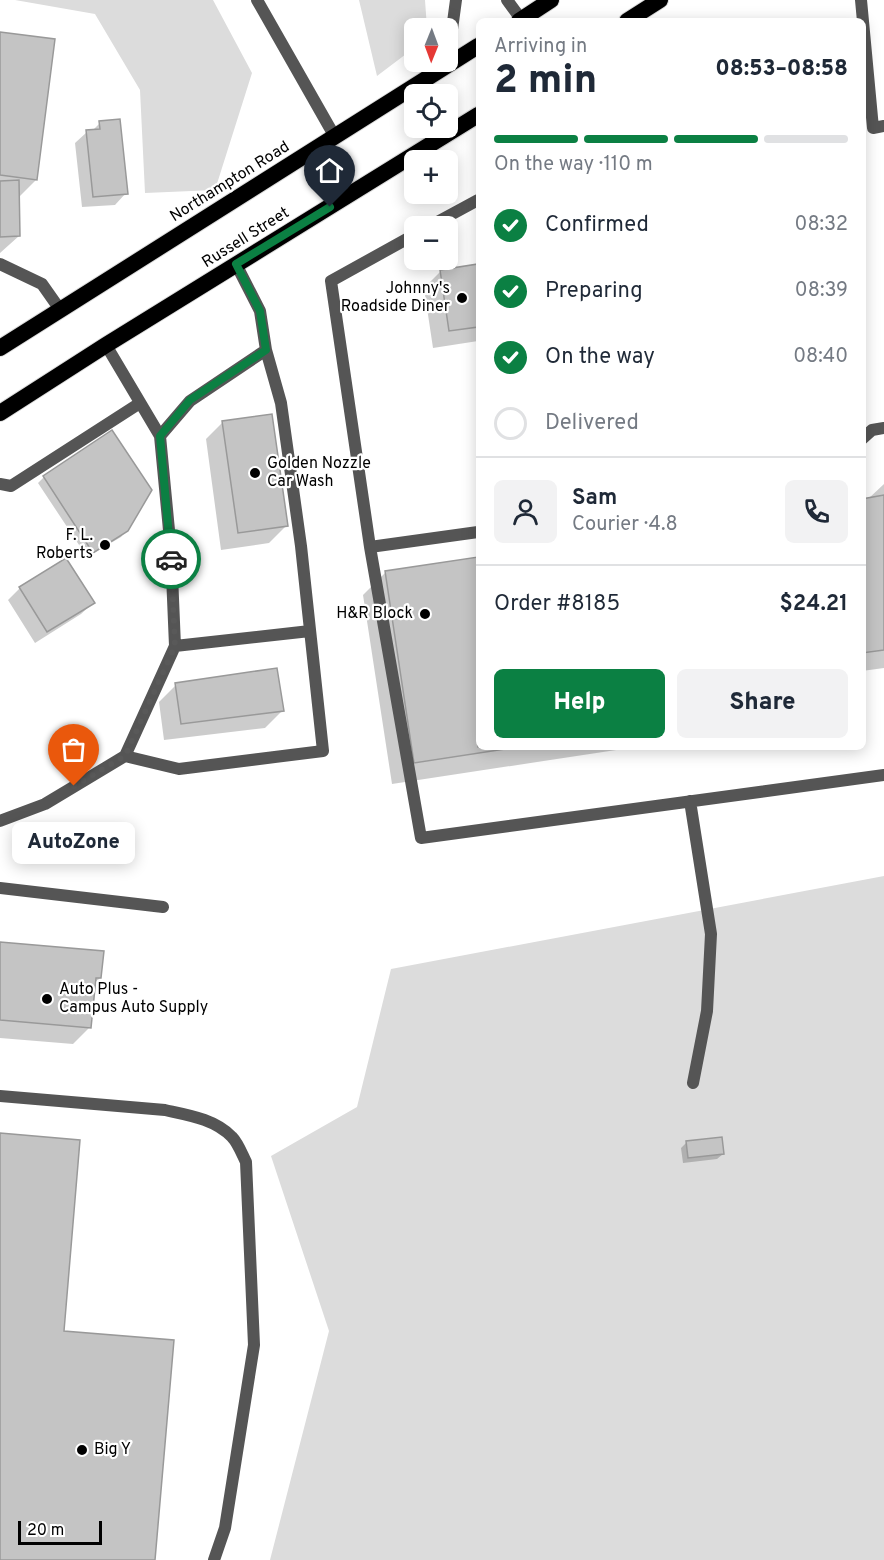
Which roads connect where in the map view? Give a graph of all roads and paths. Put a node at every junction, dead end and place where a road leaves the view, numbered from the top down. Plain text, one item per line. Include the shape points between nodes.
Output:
1 (257, 0) edge
2 (456, 0) edge
3 (507, 0) edge
4 (551, 0) edge
5 (660, 0) edge
6 (861, 0) edge
7 (454, 18) edge
8 (519, 18) edge
9 (523, 18) edge
10 (632, 18) edge
11 (863, 18) edge
12 (476, 47) edge
13 (866, 53) edge
14 (458, 59) edge
15 (438, 72) edge
16 (476, 116) edge
17 (873, 128) edge
18 (335, 137) junction
19 (476, 201) edge
20 (448, 216) edge
21 (404, 241) edge
22 (0, 264) edge
23 (236, 264) junction
24 (61, 311) junction
25 (106, 345) junction
26 (0, 348) edge
27 (266, 350) junction
28 (140, 403) junction
29 (0, 413) edge
30 (884, 428) edge
31 (160, 436) junction
32 (866, 436) edge
33 (0, 484) edge
34 (476, 532) edge
35 (370, 547) junction
36 (310, 631) junction
37 (175, 646) junction
38 (125, 756) junction
39 (884, 775) edge
40 (690, 801) junction
41 (0, 821) edge
42 (0, 888) edge
43 (163, 907) dead end
44 (693, 1083) dead end
45 (0, 1096) edge
46 (214, 1560) edge

1 - 18 street
2 - 7 street
3 - 8 street
4 - 9 highway
5 - 10 highway
6 - 11 street
12 - 14 highway, Northampton Road
13 - 17 street
15 - 18 highway, Northampton Road
16 - 23 highway, Russell Street
18 - 24 highway, Northampton Road
19 - 20 street
21 - 35 street via 331,281
22 - 24 street via 42,284
23 - 25 highway, Russell Street
23 - 27 street via 260,311
24 - 26 highway, Northampton Road
25 - 28 street
25 - 29 highway
27 - 31 street via 190,400
27 - 36 street via 281,403
28 - 31 street
28 - 33 street via 11,486
30 - 32 street via 872,430
31 - 37 street
34 - 35 street
35 - 40 street via 421,838
36 - 37 street
36 - 38 street via 323,751 179,770
37 - 38 street
38 - 41 street via 45,804
39 - 40 street
40 - 44 street via 711,933 707,1011
42 - 43 street
45 - 46 street via 188,1114 212,1122 233,1137 246,1162 254,1345 225,1528

